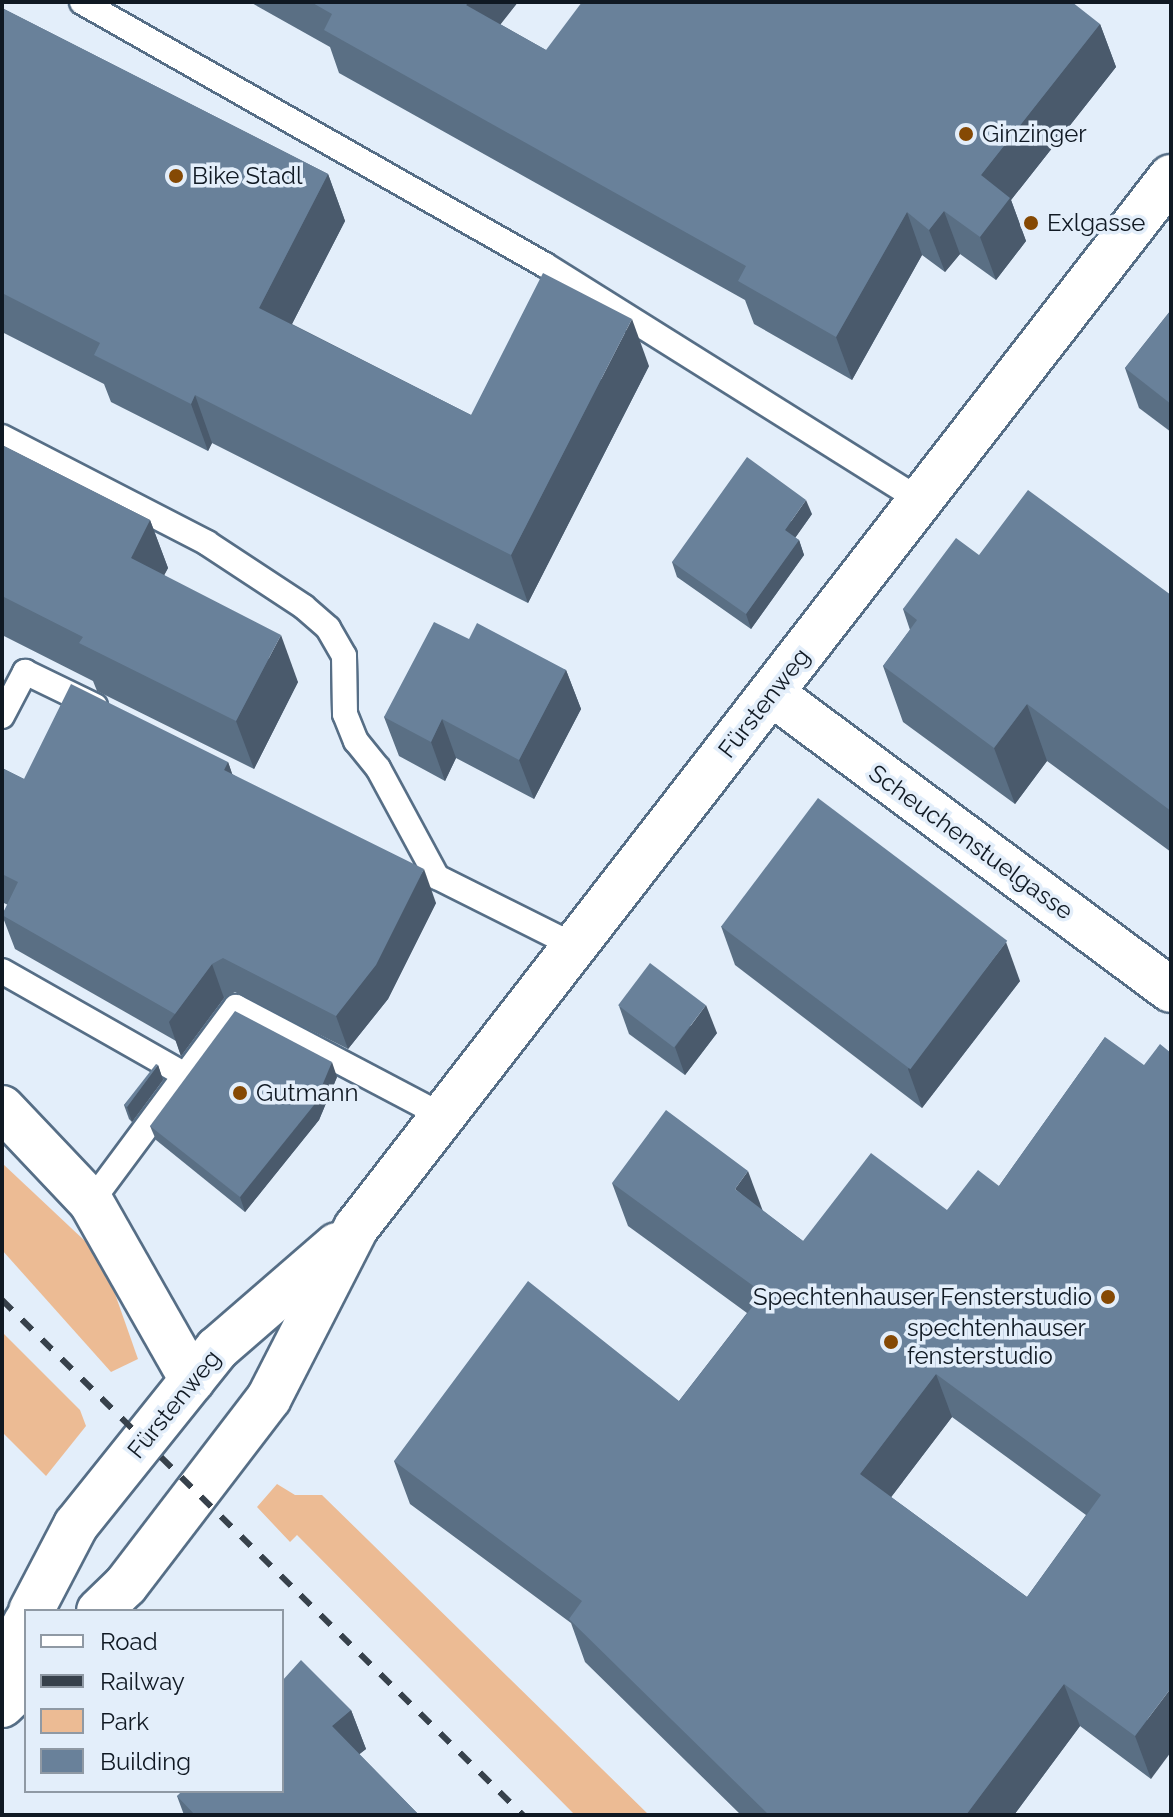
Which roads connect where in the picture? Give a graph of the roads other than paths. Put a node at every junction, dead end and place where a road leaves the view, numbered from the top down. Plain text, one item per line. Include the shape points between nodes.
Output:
1 (82, 2) edge
2 (1171, 177) edge
3 (2, 437) edge
4 (920, 500) junction
5 (771, 693) junction
6 (111, 714) edge
7 (2, 716) edge
8 (395, 856) edge
9 (437, 877) junction
10 (575, 946) junction
11 (2, 971) edge
12 (1171, 990) edge
13 (185, 1075) junction
14 (2, 1108) edge
15 (443, 1116) junction
16 (91, 1202) junction
17 (356, 1228) junction
18 (192, 1380) junction
19 (32, 1609) edge
20 (101, 1609) edge
21 (24, 1626) edge
22 (2, 1668) edge
23 (24, 1684) edge
24 (2, 1705) edge

1 - 4 lane via 545,265
2 - 4 street, Fürstenweg
3 - 9 lane via 207,543 328,628 344,656 345,714 356,741 378,768
4 - 5 street, Fürstenweg
5 - 10 street, Fürstenweg
5 - 12 street, Scheuchenstuelgasse
6 - 7 lane via 25,672
8 - 9 lane
9 - 10 lane
10 - 15 street, Fürstenweg
11 - 13 lane
13 - 15 lane via 236,1007
13 - 16 lane
14 - 16 street
15 - 17 street, Fürstenweg
16 - 18 street
17 - 18 street, Fürstenweg via 217,1349
17 - 20 street, Fürstenweg via 269,1398 126,1585
18 - 19 street, Fürstenweg via 76,1525
21 - 22 street
23 - 24 street

